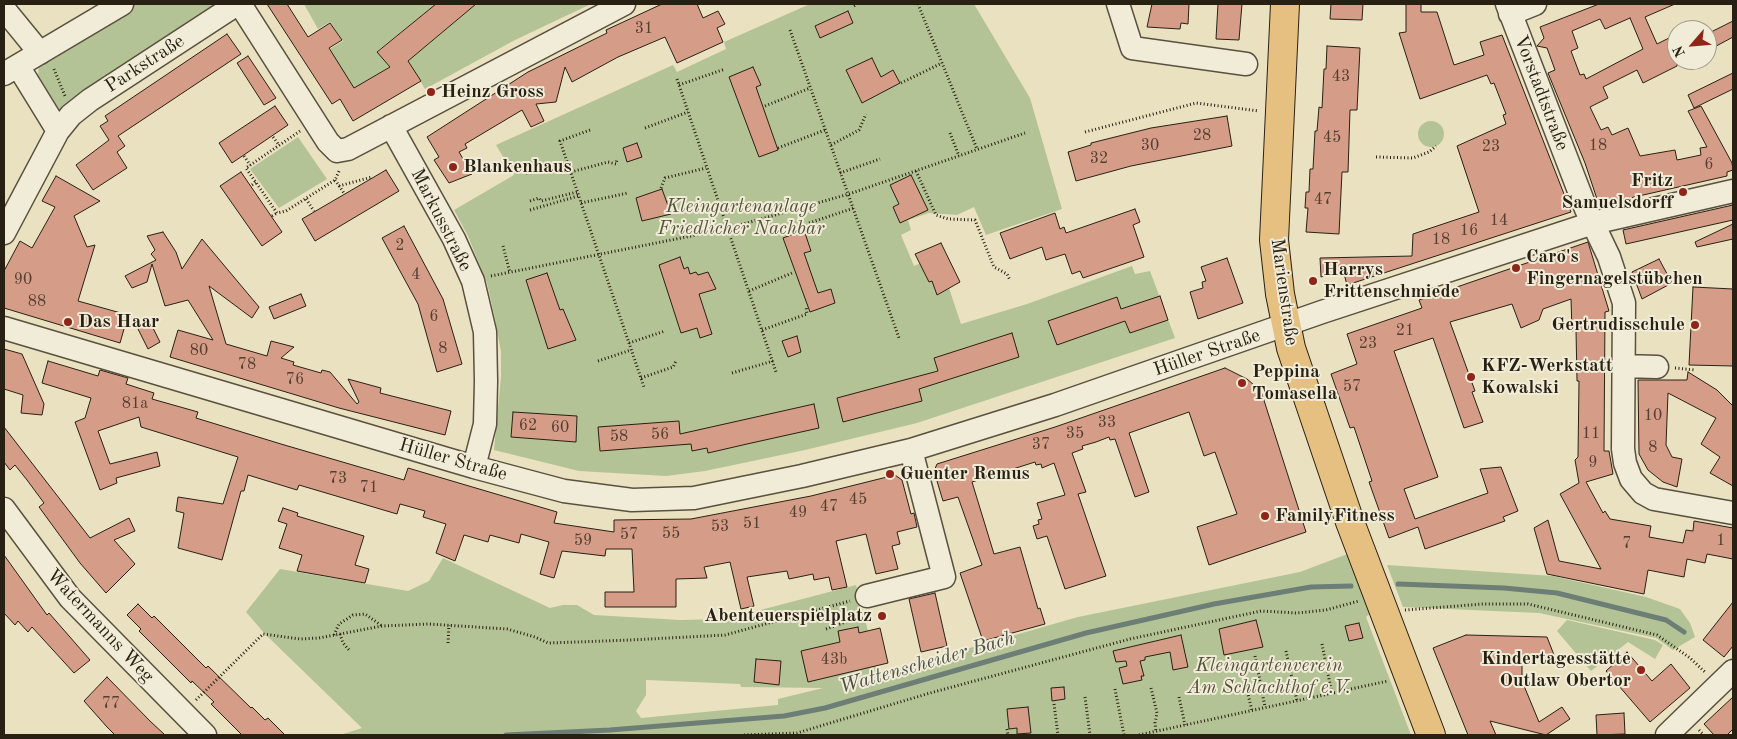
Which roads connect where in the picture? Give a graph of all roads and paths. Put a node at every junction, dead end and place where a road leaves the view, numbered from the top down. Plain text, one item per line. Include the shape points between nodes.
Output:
1 (122, 4) edge
2 (238, 4) edge
3 (624, 4) edge
4 (918, 4) edge
5 (1118, 4) edge
6 (1286, 4) edge
7 (1535, 4) edge
8 (4, 9) edge
9 (1508, 9) edge
10 (790, 30) dead end
11 (47, 61) junction
12 (942, 63) junction
13 (1246, 64) dead end
14 (726, 69) dead end
15 (11, 70) edge
16 (677, 79) dead end
17 (901, 83) dead end
18 (679, 86) junction
19 (810, 88) junction
20 (765, 106) dead end
21 (688, 112) junction
22 (1279, 113) junction
23 (866, 114) dead end
24 (315, 121) junction
25 (65, 123) junction
26 (391, 126) junction
27 (645, 128) dead end
28 (590, 130) dead end
29 (825, 130) junction
30 (1025, 132) dead end
31 (1085, 132) dead end
32 (950, 134) dead end
33 (273, 137) dead end
34 (279, 145) junction
35 (831, 145) junction
36 (1436, 146) dead end
37 (778, 148) dead end
38 (348, 149) junction
39 (978, 149) junction
40 (244, 156) dead end
41 (959, 156) junction
42 (1376, 157) dead end
43 (617, 159) dead end
44 (880, 159) dead end
45 (568, 163) junction
46 (250, 164) junction
47 (706, 168) junction
48 (916, 171) junction
49 (571, 172) junction
50 (526, 173) dead end
51 (840, 173) junction
52 (372, 177) dead end
53 (335, 180) junction
54 (256, 182) junction
55 (252, 185) dead end
56 (339, 186) junction
57 (661, 188) dead end
58 (1733, 191) edge
59 (344, 193) dead end
60 (628, 193) dead end
61 (578, 194) junction
62 (849, 194) junction
63 (306, 198) junction
64 (530, 201) dead end
65 (581, 204) junction
66 (854, 208) junction
67 (530, 210) dead end
68 (314, 211) dead end
69 (277, 213) junction
70 (272, 216) dead end
71 (809, 223) dead end
72 (1593, 223) junction
73 (728, 228) junction
74 (4, 233) edge
75 (503, 246) dead end
76 (599, 255) junction
77 (510, 273) junction
78 (792, 274) dead end
79 (1010, 280) dead end
80 (472, 281) junction
81 (748, 291) junction
82 (806, 306) dead end
83 (1287, 325) junction
84 (4, 328) edge
85 (762, 330) junction
86 (665, 331) dead end
87 (899, 338) dead end
88 (629, 343) junction
89 (631, 350) junction
90 (598, 361) dead end
91 (676, 362) dead end
92 (773, 362) junction
93 (1623, 366) junction
94 (1657, 367) dead end
95 (776, 372) dead end
96 (732, 373) dead end
97 (641, 378) junction
98 (644, 387) dead end
99 (911, 450) junction
100 (474, 467) junction
101 (4, 509) edge
102 (1733, 512) edge
103 (865, 606) junction
104 (1381, 606) junction
105 (449, 625) junction
106 (382, 626) junction
107 (826, 629) dead end
108 (340, 634) junction
109 (334, 635) junction
110 (448, 643) dead end
111 (1322, 644) dead end
112 (348, 650) dead end
113 (1286, 651) dead end
114 (1255, 656) dead end
115 (1733, 671) edge
116 (1238, 674) dead end
117 (1389, 680) dead end
118 (1718, 687) junction
119 (1151, 688) dead end
120 (1115, 689) dead end
121 (1332, 694) junction
122 (1179, 696) dead end
123 (1085, 697) dead end
124 (1297, 701) junction
125 (1054, 704) dead end
126 (1265, 708) junction
127 (1252, 711) junction
128 (183, 713) junction
129 (1185, 725) junction
130 (1007, 728) dead end
131 (1156, 732) junction
132 (205, 735) edge
133 (744, 735) edge
134 (1008, 735) edge
135 (1058, 735) edge
136 (1090, 735) edge
137 (1124, 735) edge
138 (1139, 735) edge
139 (1431, 735) edge
140 (1667, 735) edge

1 - 11 street
2 - 24 street
2 - 25 street, Parkstraße via 90,100
3 - 26 street
4 - 12 path
5 - 13 street via 1132,48
6 - 22 main road, Marienstraße
7 - 9 street
8 - 11 street
9 - 72 street, Vorstadtstraße
10 - 19 path
11 - 15 street
11 - 25 path
12 - 17 path
12 - 39 path
14 - 18 path
15 - 25 street
16 - 18 path
18 - 21 path
19 - 20 path
19 - 29 path
21 - 27 path
21 - 47 path
22 - 31 path via 1196,103
22 - 83 main road, Marienstraße via 1274,246
23 - 35 path via 859,130
24 - 34 path
24 - 38 street via 337,150
25 - 74 street, Parkstraße
26 - 38 street
26 - 80 street, Markusstraße via 454,238
28 - 45 path via 560,141
29 - 35 path
29 - 37 path
30 - 39 path
32 - 41 path
33 - 34 path
34 - 46 path
35 - 51 path
36 - 42 path via 1413,158
38 - 53 path
39 - 41 path
40 - 46 path
41 - 48 path
43 - 49 path via 616,164 608,162
44 - 51 path
45 - 49 path
45 - 50 path
46 - 54 path via 246,168
47 - 57 path via 665,178
47 - 73 path
48 - 62 path
48 - 79 path via 936,215 975,220 994,267 1007,274
49 - 61 path
51 - 62 path
52 - 56 path
53 - 56 path
53 - 63 path
54 - 55 path
54 - 69 path
56 - 59 path
58 - 72 street, Hüller Straße
60 - 65 path
61 - 64 path
61 - 65 path
61 - 67 path
62 - 66 path
62 - 73 path
63 - 68 path
63 - 69 path
65 - 76 path
66 - 71 path
66 - 87 path
69 - 70 path
72 - 83 street, Hüller Straße
72 - 93 street, Vorstadtstraße via 1609,257 1624,303
73 - 76 path
73 - 81 path
75 - 77 path
76 - 77 path
76 - 88 path
77 - 80 path
78 - 81 path
80 - 100 street, Markusstraße via 485,332 486,381 485,424
81 - 85 path
82 - 85 path via 808,314
83 - 99 street, Hüller Straße via 1055,405
83 - 104 main road, Marienstraße via 1291,348
84 - 100 street, Hüller Straße
85 - 92 path
86 - 88 path
88 - 89 path
89 - 90 path
89 - 97 path
91 - 97 path via 673,367
92 - 95 path
92 - 96 path
93 - 94 street
93 - 102 street, Vorstadtstraße via 1623,449 1625,463 1635,485 1654,499
97 - 98 path
99 - 100 street, Hüller Straße via 694,498 632,500 564,491
99 - 103 street via 944,576
101 - 128 street, Watermanns Weg via 70,598
103 - 105 path via 725,635 548,644 535,636 507,629
103 - 107 path
104 - 118 path via 1409,609 1528,604 1657,635 1690,658
104 - 133 path via 1298,612 1261,611 1130,639 940,690 798,733
104 - 139 main road, Marienstraße
105 - 106 path
105 - 110 path
106 - 108 path
106 - 109 path via 365,614 353,615 339,624
108 - 109 path
108 - 112 path
109 - 128 path via 300,639 263,634
111 - 121 path
113 - 124 path
114 - 126 path
115 - 118 street
116 - 127 path via 1244,677
117 - 121 path
118 - 140 street
119 - 131 path via 1157,713
120 - 137 path
121 - 124 path
122 - 129 path
123 - 136 path
124 - 126 path
125 - 135 path
126 - 127 path
127 - 129 path
128 - 132 street, Watermanns Weg
129 - 131 path
130 - 134 path
131 - 138 path

